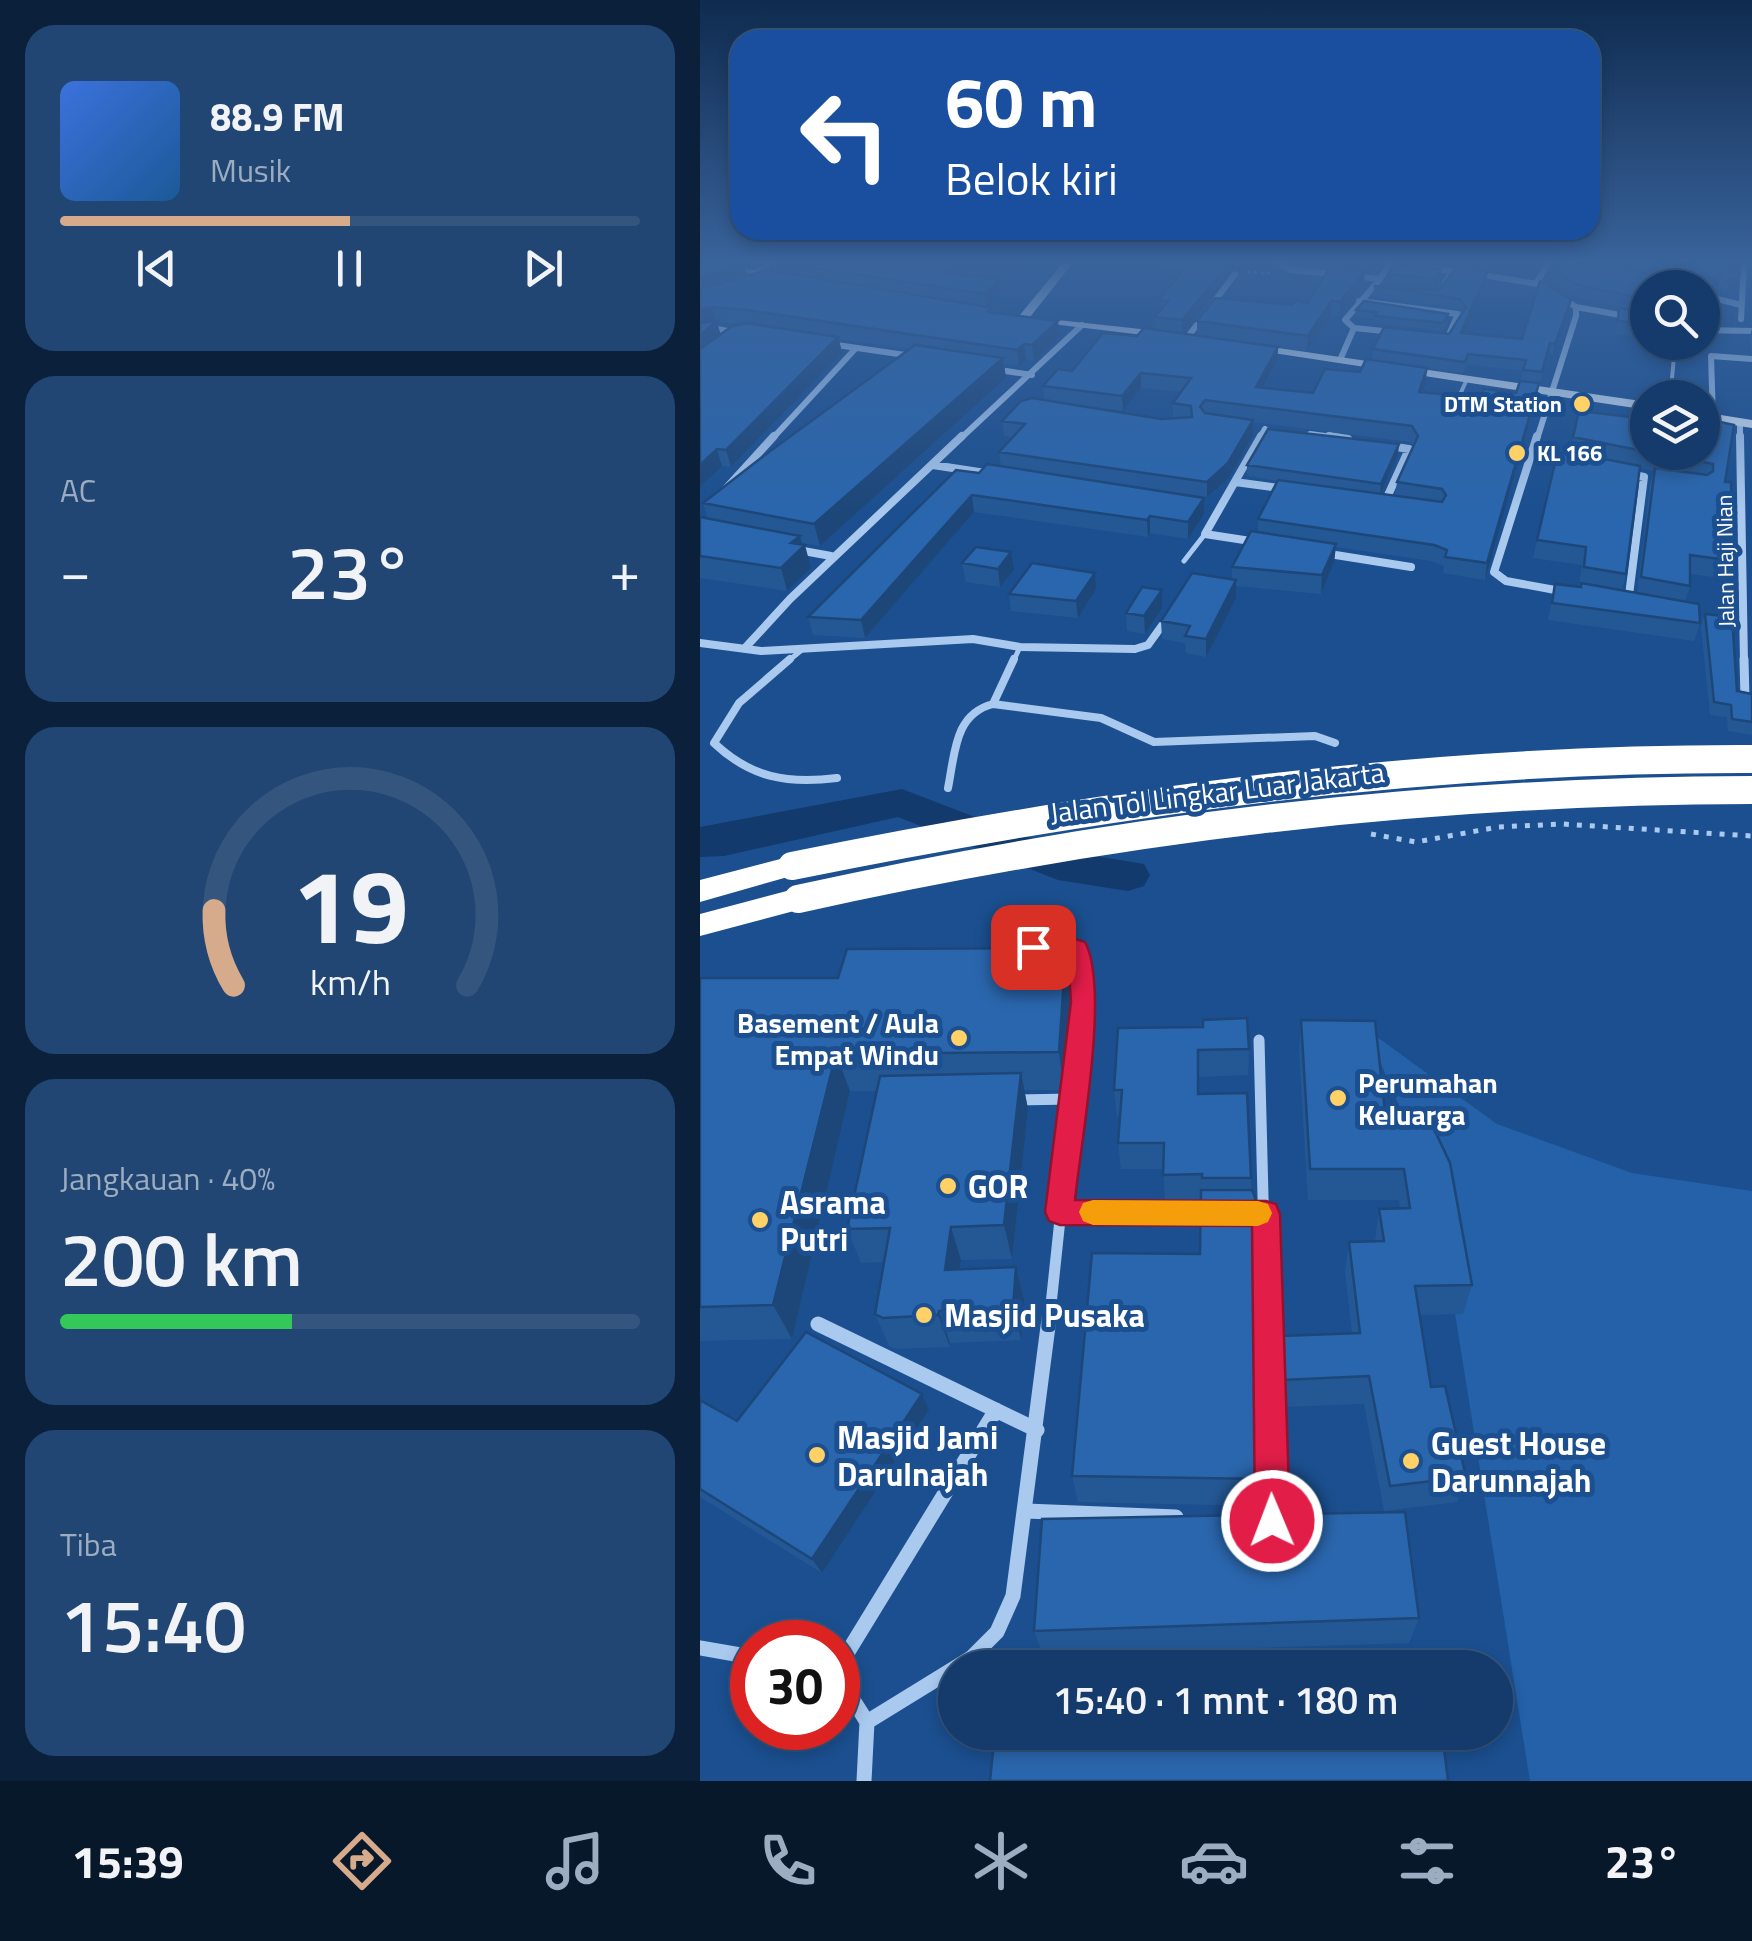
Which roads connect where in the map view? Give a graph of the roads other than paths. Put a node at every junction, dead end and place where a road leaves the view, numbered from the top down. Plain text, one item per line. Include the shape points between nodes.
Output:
1 (850, 347) edge
2 (1060, 347) edge
3 (1252, 347) edge
4 (1346, 347) edge
5 (1564, 347) edge
6 (856, 348) junction
7 (901, 355) junction
8 (916, 357) edge
9 (1752, 359) edge
10 (1340, 360) junction
11 (886, 366) edge
12 (982, 367) edge
13 (1032, 375) junction
14 (1467, 378) junction
15 (1709, 380) edge
16 (1551, 391) junction
17 (1458, 399) edge
18 (1004, 402) junction
19 (1630, 403) edge
20 (1023, 405) edge
21 (1720, 419) edge
22 (1746, 423) edge
23 (1246, 427) edge
24 (1265, 429) junction
25 (1282, 431) edge
26 (1300, 432) edge
27 (1353, 440) edge
28 (1372, 443) edge
29 (1531, 454) junction
30 (768, 456) edge
31 (933, 465) junction
32 (1587, 465) edge
33 (1625, 473) edge
34 (1010, 476) edge
35 (1644, 477) junction
36 (1664, 480) edge
37 (1235, 482) junction
38 (724, 490) junction
39 (1290, 490) edge
40 (712, 500) edge
41 (1365, 500) edge
42 (1202, 504) edge
43 (1384, 504) junction
44 (1402, 506) edge
45 (1221, 507) junction
46 (1205, 534) junction
47 (1741, 541) junction
48 (1261, 542) edge
49 (1752, 544) edge
50 (786, 547) edge
51 (1317, 552) edge
52 (831, 556) junction
53 (1184, 561) dead end
54 (1411, 567) dead end
55 (1576, 594) edge
56 (1610, 600) edge
57 (1628, 603) junction
58 (1643, 606) edge
59 (1171, 612) edge
60 (700, 643) edge
61 (1748, 643) edge
62 (1020, 646) junction
63 (746, 648) junction
64 (803, 648) junction
65 (1746, 699) edge
66 (993, 704) junction
67 (1335, 743) dead end
68 (1752, 759) edge
69 (837, 778) dead end
70 (948, 788) dead end
71 (1752, 790) edge
72 (700, 891) edge
73 (700, 925) edge
74 (990, 950) edge
75 (1259, 1040) dead end
76 (1072, 1099) junction
77 (1000, 1100) edge
78 (1060, 1212) junction
79 (1228, 1213) edge
80 (1247, 1213) edge
81 (1266, 1214) junction
82 (818, 1324) dead end
83 (996, 1410) junction
84 (1037, 1430) junction
85 (1026, 1511) junction
86 (1196, 1518) edge
87 (1254, 1520) edge
88 (1272, 1521) junction
89 (1290, 1522) edge
90 (860, 1632) edge
91 (700, 1648) edge
92 (730, 1653) edge
93 (860, 1711) edge
94 (867, 1722) junction
95 (864, 1781) edge

1 - 6 street
2 - 13 street
3 - 10 street
4 - 10 street
5 - 16 street
6 - 7 street
6 - 38 street
7 - 8 street
7 - 11 street
9 - 15 street via 1710,356
10 - 14 street
12 - 13 street
13 - 18 street
14 - 16 street
14 - 17 lane
16 - 19 street
16 - 29 street
18 - 20 street
18 - 31 street
21 - 22 street
22 - 47 street, Jalan Haji Nian
23 - 24 street
24 - 25 street
24 - 37 street
26 - 27 street
28 - 43 street via 1408,449
29 - 32 street
29 - 55 street via 1496,577
30 - 38 street
31 - 34 street
31 - 52 street
33 - 35 street
35 - 36 street
35 - 57 street
37 - 39 street
37 - 45 street
38 - 40 street
41 - 43 street
42 - 45 street
43 - 44 street
45 - 46 street
46 - 48 street
46 - 53 lane
47 - 49 street
47 - 61 street, Jalan Haji Nian
50 - 52 street
51 - 54 street
52 - 63 street
56 - 57 street
57 - 58 street
59 - 62 street via 1145,648
60 - 63 street
61 - 65 street, Jalan Haji Nian
62 - 64 street via 973,639
62 - 66 lane
63 - 64 street
64 - 69 lane via 730,714 714,743 732,762 778,782
66 - 67 lane via 1101,718 1154,742 1315,736
66 - 70 lane via 976,706 964,717
68 - 72 highway, Jalan Tol Lingkar Luar Jakarta, bridge via 1576,760 1282,779 1103,804 792,866
71 - 73 highway, Jalan Tol Lingkar Luar Jakarta, bridge via 1596,789 1287,810 986,857
74 - 76 street via 1076,948 1083,1002
75 - 81 street
76 - 77 street
76 - 78 street
78 - 79 street
78 - 84 street
80 - 81 street
81 - 88 street
82 - 83 street
83 - 84 street
83 - 90 street
84 - 85 street
85 - 86 street
85 - 94 street via 1013,1596 997,1632 971,1658
87 - 88 street
88 - 89 street
91 - 92 street
93 - 94 street
94 - 95 street

